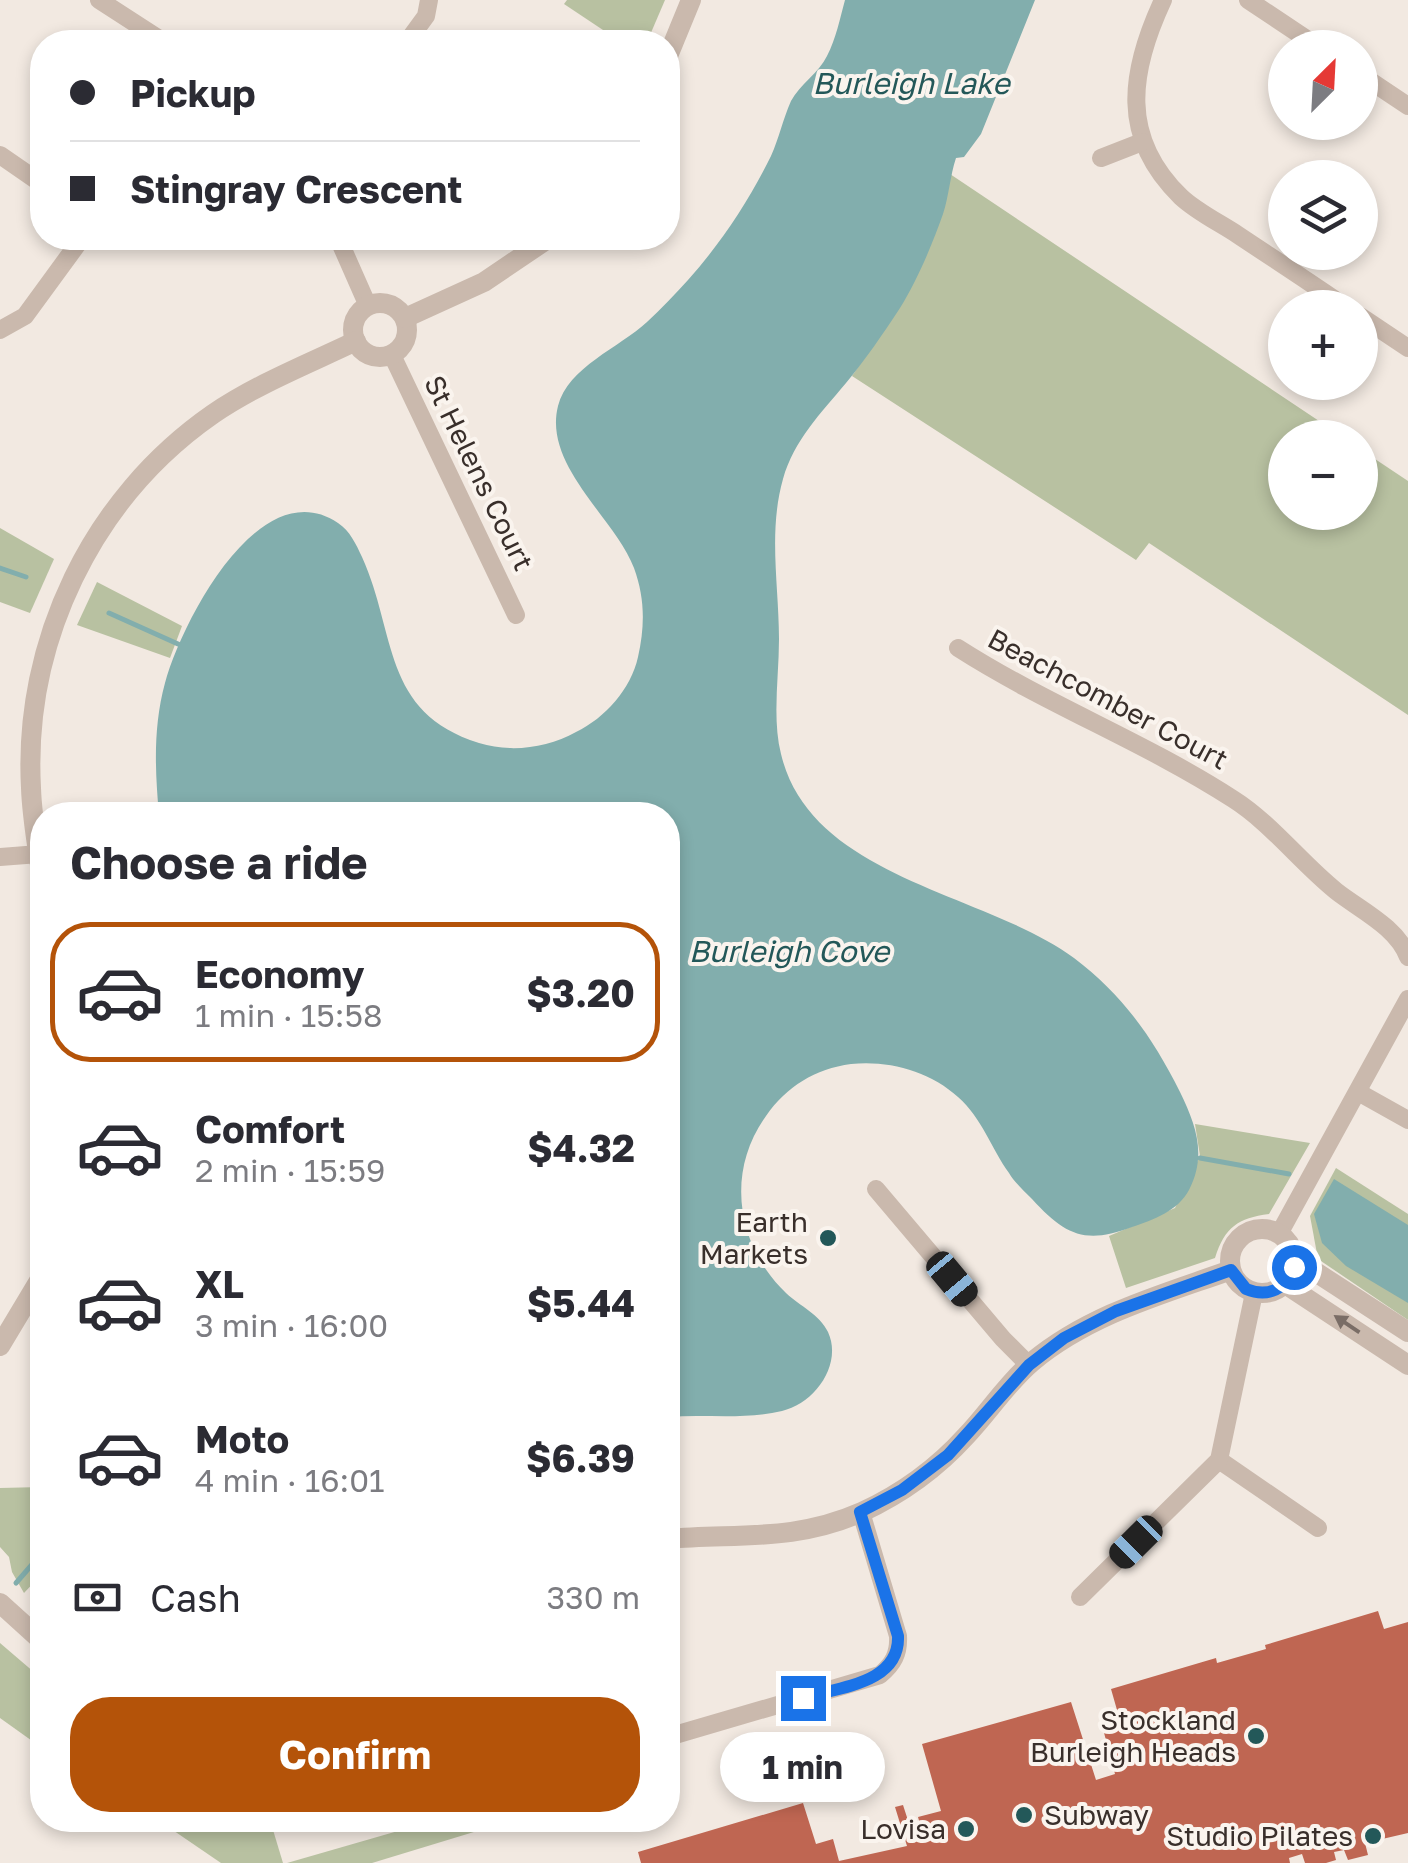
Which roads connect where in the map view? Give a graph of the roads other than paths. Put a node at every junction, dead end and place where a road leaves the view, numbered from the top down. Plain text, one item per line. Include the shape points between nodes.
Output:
1 (99, 0) edge
2 (429, 0) edge
3 (691, 0) edge
4 (1163, 0) edge
5 (1248, 0) edge
6 (145, 30) edge
7 (417, 30) edge
8 (679, 30) edge
9 (1293, 30) edge
10 (1378, 86) edge
11 (1408, 106) edge
12 (1142, 142) junction
13 (0, 156) edge
14 (1101, 158) dead end
15 (30, 176) edge
16 (73, 250) edge
17 (343, 250) edge
18 (531, 250) edge
19 (1320, 290) edge
20 (368, 306) junction
21 (404, 318) junction
22 (1378, 328) edge
23 (0, 330) edge
24 (356, 341) junction
25 (1408, 348) edge
26 (392, 355) junction
27 (516, 616) dead end
28 (958, 648) dead end
29 (32, 802) edge
30 (30, 855) edge
31 (0, 857) edge
32 (1408, 957) edge
33 (1408, 1000) edge
34 (1358, 1092) junction
35 (1408, 1120) edge
36 (876, 1189) dead end
37 (1279, 1234) junction
38 (1294, 1258) junction
39 (1231, 1270) junction
40 (1286, 1284) junction
41 (1254, 1292) junction
42 (30, 1296) edge
43 (1408, 1332) edge
44 (0, 1346) edge
45 (1029, 1365) junction
46 (1408, 1365) edge
47 (1219, 1460) junction
48 (860, 1512) junction
49 (1318, 1528) dead end
50 (680, 1539) edge
51 (1080, 1597) dead end
52 (0, 1603) edge
53 (30, 1630) edge
54 (680, 1734) edge

1 - 6 street
2 - 7 street
3 - 8 street
4 - 12 street via 1138,65
5 - 9 street
10 - 11 street
12 - 14 street
12 - 19 street via 1182,198
13 - 15 street
16 - 23 street via 25,316
17 - 20 street
18 - 21 street via 484,282
20 - 21 street via 393,306
20 - 24 street via 356,318
21 - 26 street via 407,335
22 - 25 street
24 - 26 street via 367,354
24 - 29 street via 239,397 192,430 130,490 93,541 56,618 34,703
26 - 27 street, St Helens Court
28 - 32 street, Beachcomber Court via 1238,801 1334,890 1391,932
30 - 31 street
33 - 34 street
34 - 35 street
34 - 37 street
36 - 45 street
37 - 38 street
37 - 39 street via 1260,1229 1242,1236
38 - 40 street
38 - 43 street
39 - 41 street
39 - 45 street via 1116,1311
40 - 41 street
46 -> 40 street
41 - 47 street
42 - 44 street
45 - 48 street via 948,1455
47 - 49 street
47 - 51 street
48 - 50 street via 789,1534
48 - 54 street via 898,1636 890,1666 880,1676
52 - 53 street

